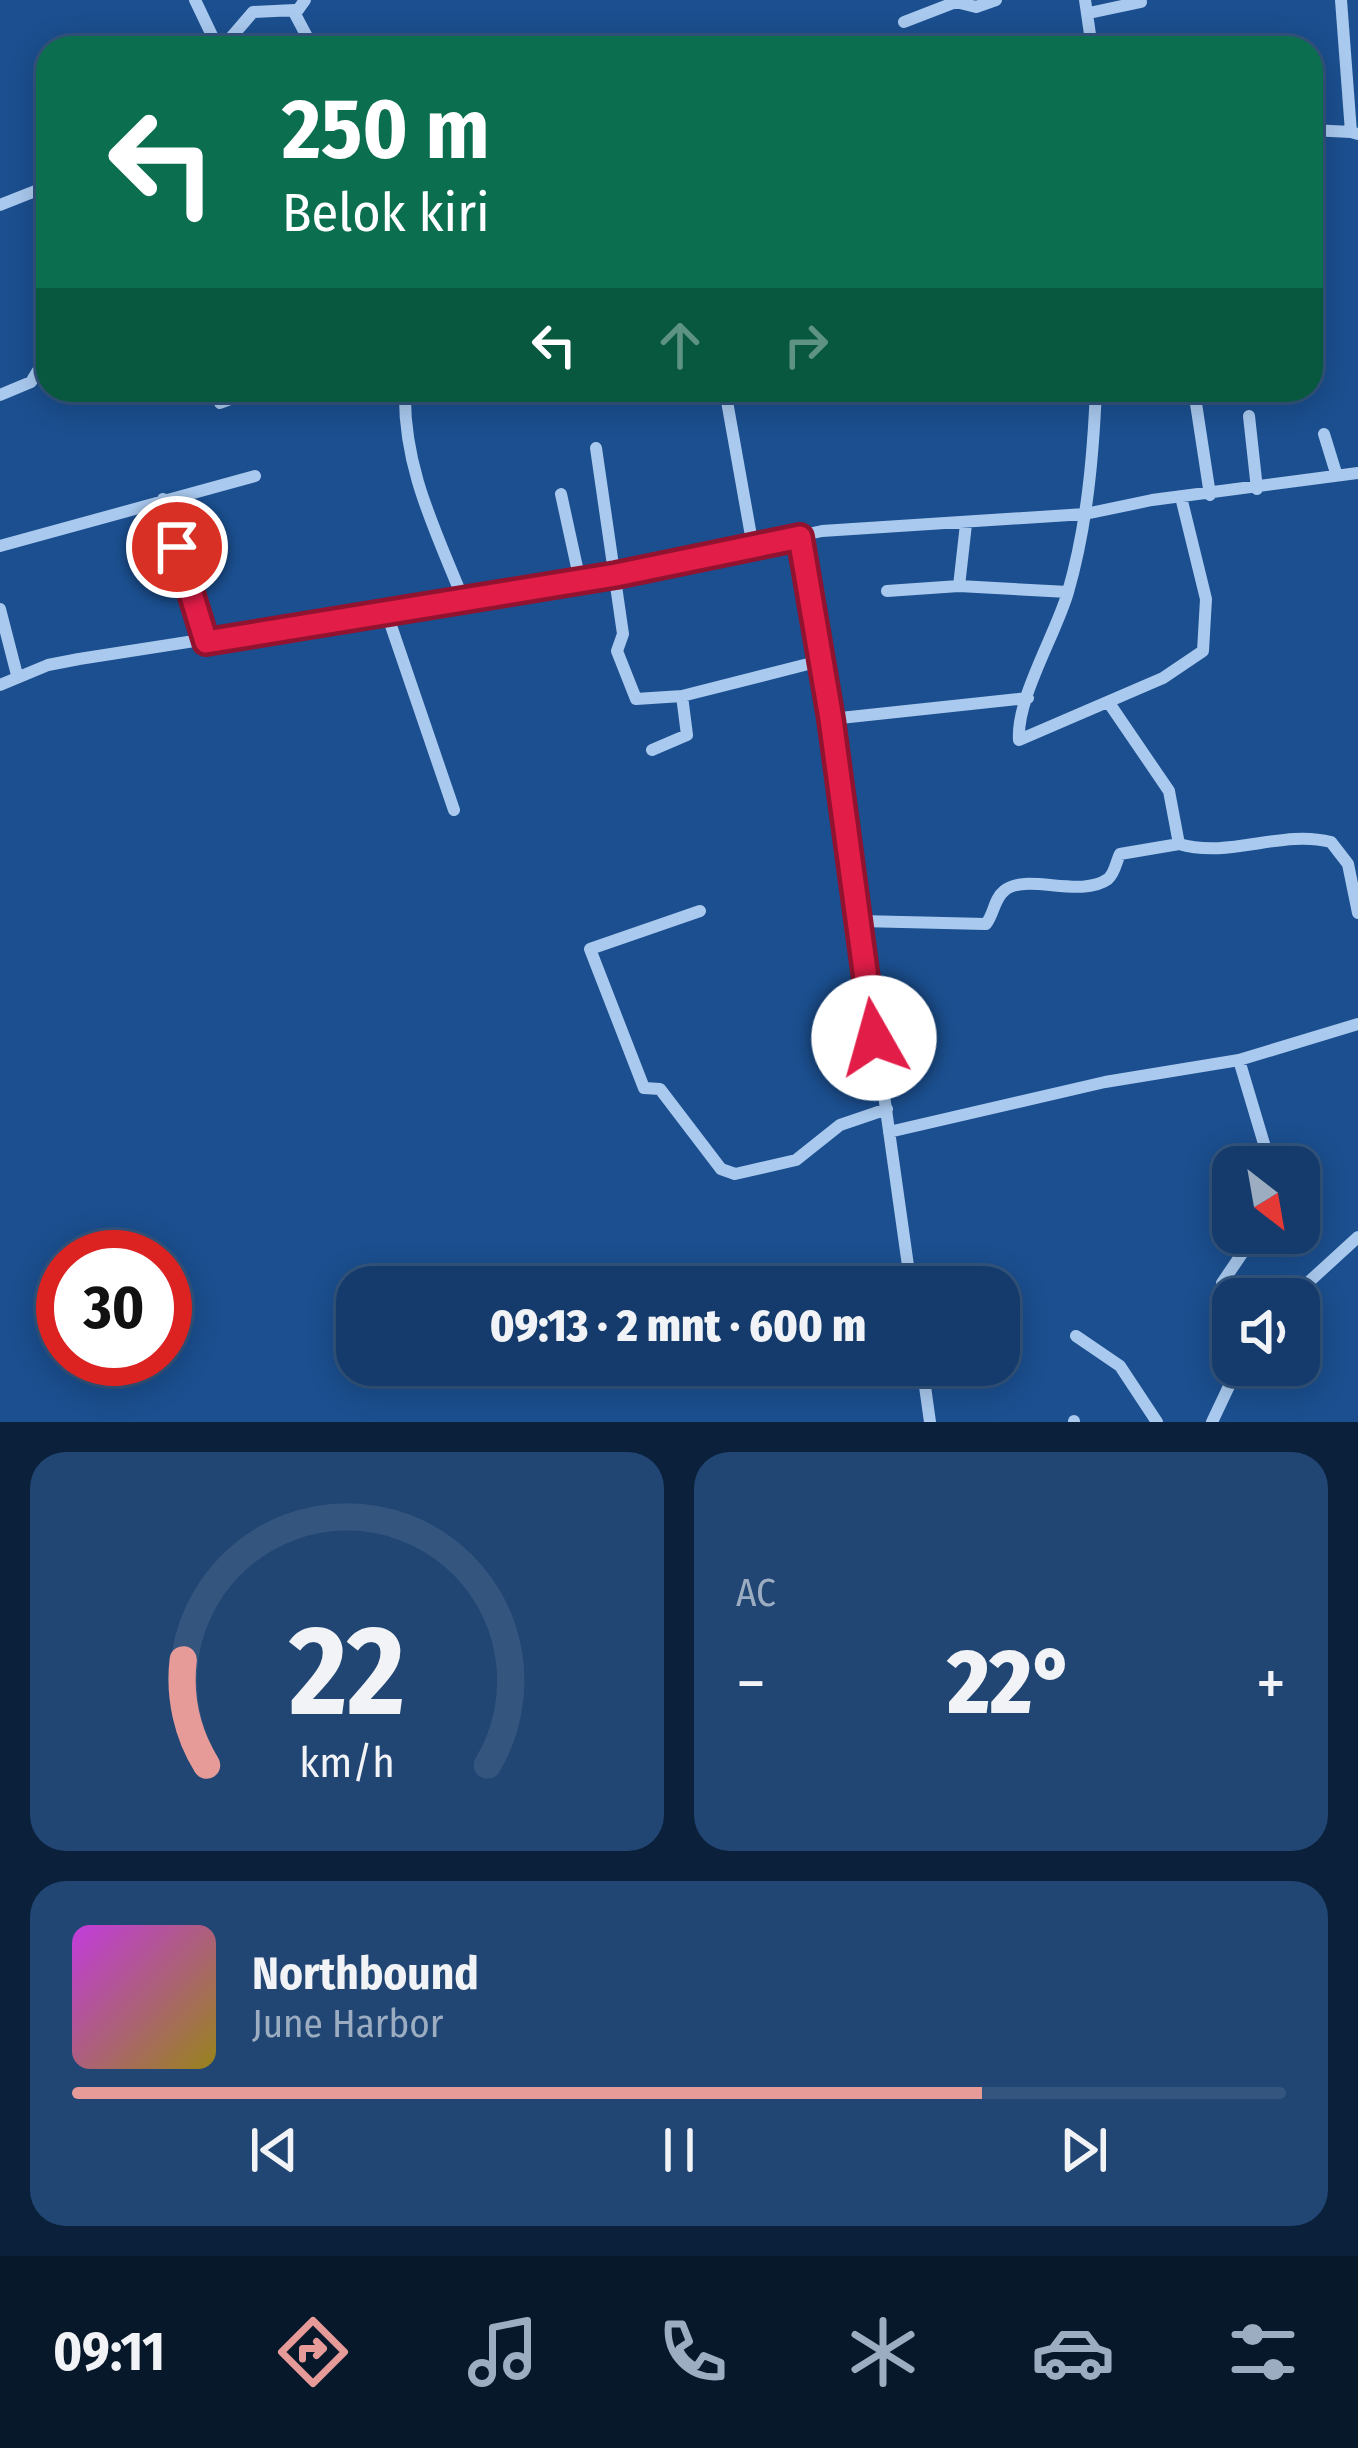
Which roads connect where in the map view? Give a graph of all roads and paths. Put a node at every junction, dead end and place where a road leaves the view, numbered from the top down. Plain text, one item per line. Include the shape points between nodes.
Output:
1 (195, 0) edge
2 (996, 0) edge
3 (1341, 0) edge
4 (1141, 2) edge
5 (277, 4) edge
6 (300, 5) edge
7 (1087, 7) edge
8 (904, 22) dead end
9 (214, 36) edge
10 (230, 36) edge
11 (309, 36) edge
12 (1323, 131) edge
13 (1354, 133) edge
14 (36, 191) edge
15 (0, 205) edge
16 (36, 374) edge
17 (0, 395) edge
18 (404, 402) edge
19 (727, 402) edge
20 (1095, 402) edge
21 (1196, 402) edge
22 (1249, 416) dead end
23 (1324, 434) dead end
24 (596, 448) dead end
25 (1336, 473) junction
26 (1358, 473) edge
27 (255, 476) dead end
28 (1257, 489) junction
29 (561, 494) dead end
30 (1210, 495) junction
31 (1181, 497) junction
32 (163, 500) junction
33 (1085, 514) junction
34 (966, 524) junction
35 (800, 537) junction
36 (0, 546) edge
37 (753, 547) junction
38 (616, 575) junction
39 (580, 581) junction
40 (959, 586) junction
41 (887, 591) dead end
42 (1068, 592) junction
43 (463, 599) junction
44 (0, 609) edge
45 (386, 611) junction
46 (206, 642) junction
47 (820, 661) junction
48 (17, 676) junction
49 (0, 685) edge
50 (682, 696) junction
51 (1028, 698) junction
52 (1109, 703) junction
53 (831, 719) junction
54 (652, 750) dead end
55 (454, 809) dead end
56 (1179, 844) junction
57 (700, 911) dead end
58 (1358, 913) edge
59 (860, 921) junction
60 (1358, 1024) edge
61 (1240, 1060) junction
62 (887, 1109) junction
63 (890, 1132) junction
64 (1265, 1146) edge
65 (1358, 1237) edge
66 (908, 1266) edge
67 (1314, 1278) edge
68 (1076, 1336) dead end
69 (925, 1386) edge
70 (1229, 1386) edge
71 (930, 1422) edge
72 (1157, 1422) edge
73 (1212, 1422) edge

1 - 9 street
2 - 8 street via 976,8 956,2
3 - 13 street
4 - 7 street
5 - 6 street
5 - 10 street via 246,17
6 - 11 street
12 - 13 street
14 - 15 street
16 - 17 street
18 - 43 street via 415,480
19 - 37 street
20 - 33 street
21 - 30 street
22 - 28 street
23 - 25 street
24 - 38 street
25 - 26 street
25 - 28 street
27 - 32 street
28 - 30 street
29 - 39 street
30 - 31 street
31 - 33 street
31 - 52 street via 1206,599 1203,651
32 - 36 street
32 - 46 street
33 - 34 street
33 - 42 street
34 - 35 street via 845,527
34 - 40 street
35 - 37 street
35 - 47 street
37 - 38 street
38 - 39 street
38 - 50 street via 623,634 617,651 635,697
39 - 43 street
40 - 41 street
40 - 42 street
42 - 51 street
43 - 45 street
44 - 48 street
45 - 46 street
45 - 55 street
46 - 48 street
47 - 50 street
47 - 53 street
48 - 49 street
50 - 54 street via 687,735
51 - 52 street via 1019,740
51 - 53 street
52 - 56 street via 1160,772
53 - 59 street
56 - 58 street via 1220,850 1331,842 1348,864
56 - 59 street via 1120,854 1100,882 1013,886 982,925
57 - 62 street via 590,949 644,1088 660,1089 721,1169 735,1174 796,1160 840,1125
59 - 62 street
60 - 61 street
61 - 63 street
61 - 64 street
62 - 63 street
63 - 66 street
65 - 67 street
68 - 72 street via 1120,1366
69 - 71 street
70 - 73 street

